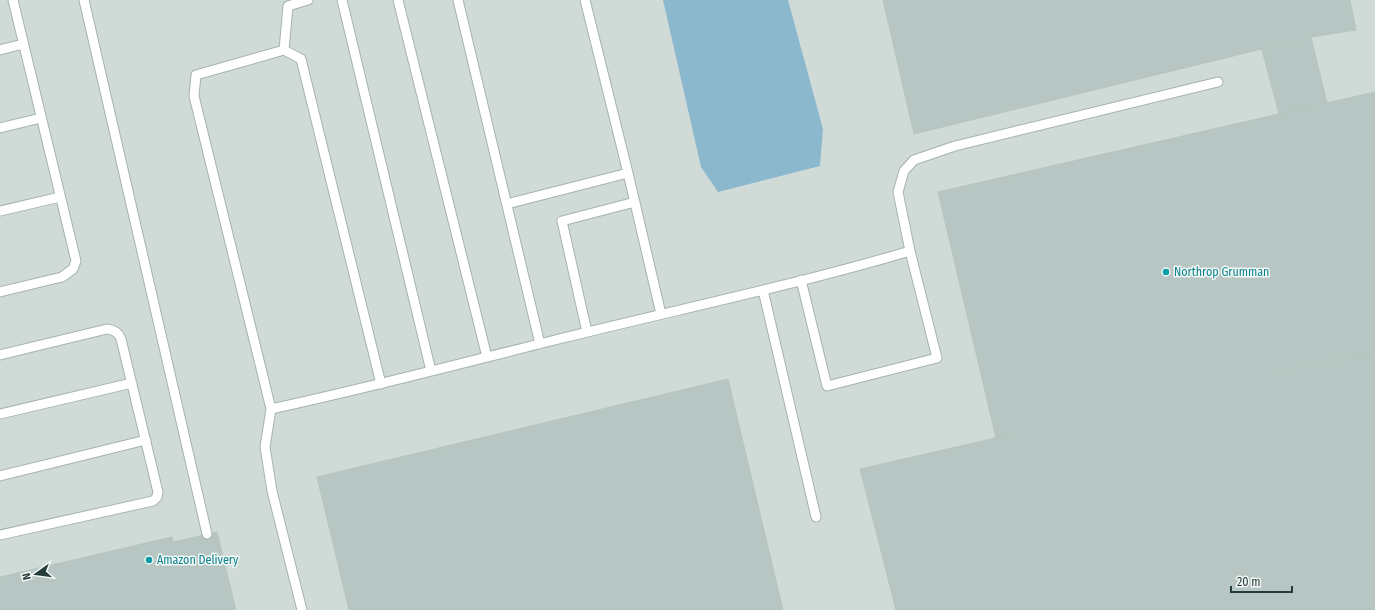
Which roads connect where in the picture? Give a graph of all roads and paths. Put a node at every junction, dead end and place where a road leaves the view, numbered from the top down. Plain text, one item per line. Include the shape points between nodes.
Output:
1 (13, 0) edge
2 (84, 0) edge
3 (308, 0) edge
4 (342, 0) edge
5 (398, 0) edge
6 (458, 0) edge
7 (585, 0) edge
8 (23, 44) junction
9 (0, 50) edge
10 (284, 50) junction
11 (1218, 82) dead end
12 (41, 118) junction
13 (0, 128) edge
14 (628, 173) junction
15 (60, 197) junction
16 (635, 202) junction
17 (507, 204) junction
18 (0, 211) edge
19 (910, 251) junction
20 (801, 280) junction
21 (763, 290) junction
22 (0, 292) edge
23 (661, 314) junction
24 (587, 332) junction
25 (540, 344) junction
26 (0, 355) edge
27 (487, 357) junction
28 (431, 371) junction
29 (132, 383) junction
30 (381, 384) junction
31 (271, 409) junction
32 (0, 414) edge
33 (146, 440) junction
34 (0, 476) edge
35 (816, 517) dead end
36 (207, 534) dead end
37 (0, 535) edge
38 (302, 610) edge

1 - 8 lane
2 - 36 lane
3 - 10 lane via 288,6
4 - 28 lane
5 - 27 lane
6 - 17 lane
7 - 14 lane
8 - 9 lane
8 - 12 lane
10 - 30 lane via 301,59
10 - 31 lane via 196,75 194,96
11 - 19 lane via 955,146 914,160 904,171 898,192
12 - 13 lane
12 - 15 lane
14 - 16 lane
14 - 17 lane
15 - 18 lane
15 - 22 lane via 76,261 73,269 62,278
16 - 23 lane
16 - 24 lane via 562,221
17 - 25 lane
19 - 20 lane via 858,267
19 - 20 lane via 937,358 827,386
20 - 21 lane
21 - 23 lane
21 - 35 lane
23 - 24 lane
24 - 25 lane
25 - 27 lane
26 - 29 lane via 107,329 113,330 121,339
27 - 28 lane
28 - 30 lane
29 - 32 lane
29 - 33 lane
30 - 31 lane
31 - 38 lane via 265,447 272,491
33 - 34 lane
33 - 37 lane via 158,492 153,501

